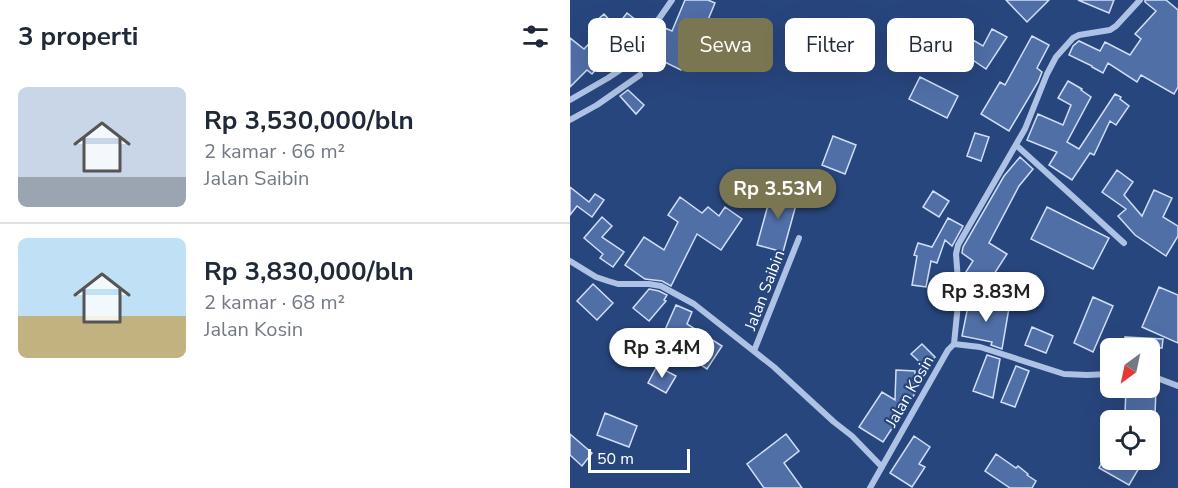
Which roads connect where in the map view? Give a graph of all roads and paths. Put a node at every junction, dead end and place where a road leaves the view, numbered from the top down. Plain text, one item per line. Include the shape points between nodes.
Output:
1 (672, 0) edge
2 (1140, 0) edge
3 (640, 75) dead end
4 (570, 100) edge
5 (570, 120) edge
6 (1016, 145) junction
7 (799, 238) dead end
8 (1124, 243) dead end
9 (570, 261) edge
10 (954, 344) junction
11 (754, 351) junction
12 (1100, 374) edge
13 (1160, 379) edge
14 (1178, 386) edge
15 (882, 467) junction
16 (870, 488) edge

1 - 4 street via 626,66
2 - 6 street via 1110,30 1079,34 1063,48 1047,74
3 - 5 street
6 - 8 street
6 - 10 street via 958,245
7 - 11 street, Jalan Saibin
9 - 11 street via 608,281 661,286 694,304
10 - 12 street, Jalan Kosin via 980,346 1064,374
10 - 15 street, Jalan Kosin
11 - 15 street
13 - 14 street
15 - 16 street, Jalan Kosin

